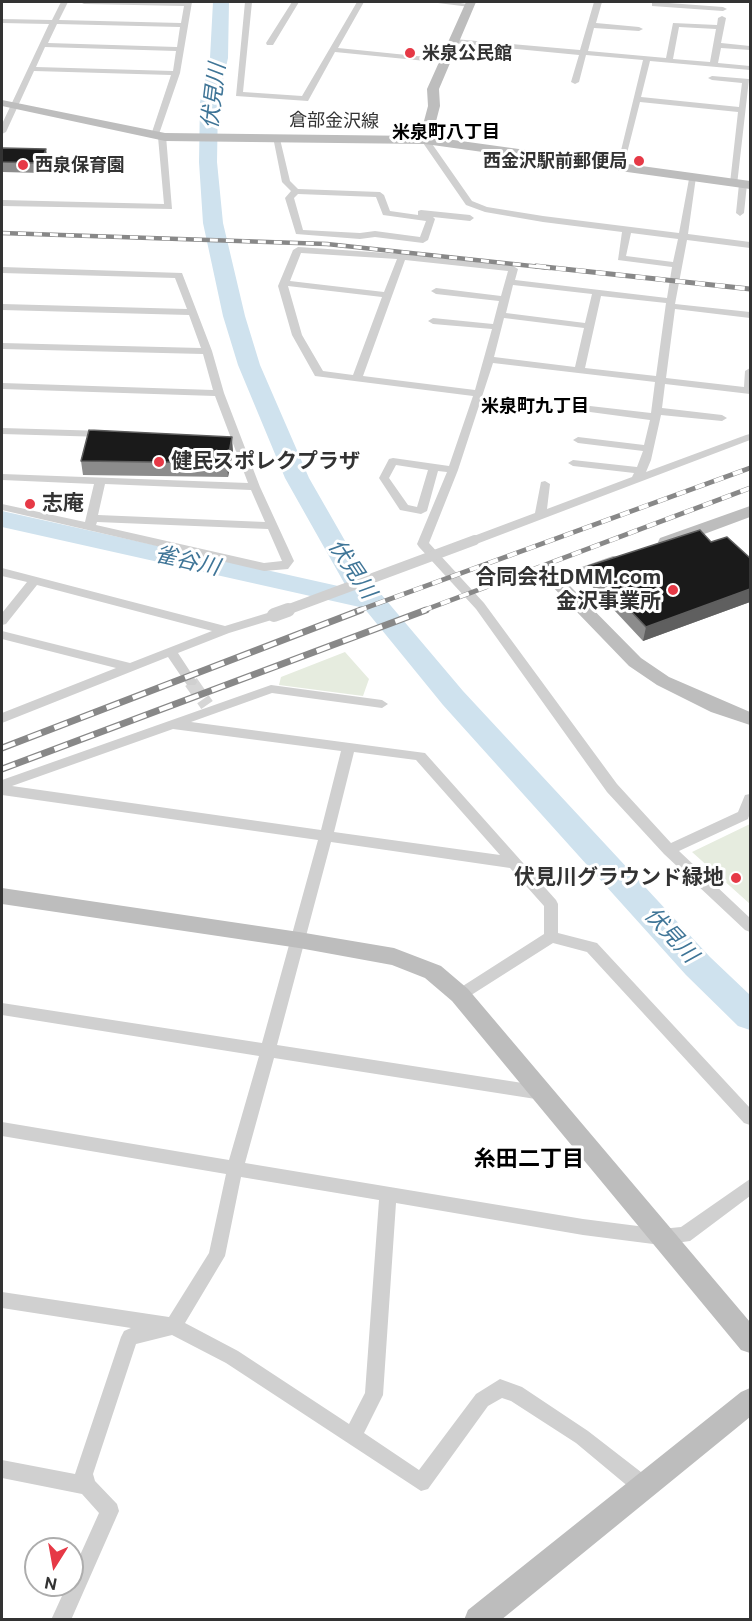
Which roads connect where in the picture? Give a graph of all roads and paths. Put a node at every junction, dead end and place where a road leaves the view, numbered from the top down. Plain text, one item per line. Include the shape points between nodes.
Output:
1 (64, 2) edge
2 (84, 2) edge
3 (248, 2) edge
4 (295, 2) edge
5 (349, 2) edge
6 (359, 2) edge
7 (434, 2) edge
8 (598, 2) edge
9 (188, 3) edge
10 (471, 3) edge
11 (655, 4) dead end
12 (724, 5) edge
13 (2, 21) edge
14 (54, 22) junction
15 (184, 25) junction
16 (591, 25) junction
17 (721, 27) junction
18 (639, 29) dead end
19 (454, 41) junction
20 (270, 43) dead end
21 (43, 45) junction
22 (717, 45) junction
23 (750, 48) edge
24 (180, 49) junction
25 (333, 50) junction
26 (584, 52) junction
27 (647, 58) junction
28 (669, 60) junction
29 (446, 61) junction
30 (714, 64) junction
31 (750, 68) edge
32 (32, 69) junction
33 (176, 73) junction
34 (712, 78) dead end
35 (574, 82) dead end
36 (636, 99) junction
37 (7, 104) edge
38 (743, 110) junction
39 (2, 132) edge
40 (161, 136) junction
41 (276, 139) junction
42 (425, 140) junction
43 (620, 169) junction
44 (693, 179) junction
45 (742, 184) edge
46 (296, 191) junction
47 (2, 203) edge
48 (386, 213) junction
49 (740, 213) dead end
50 (470, 218) dead end
51 (627, 230) junction
52 (684, 236) junction
53 (750, 245) edge
54 (402, 257) junction
55 (678, 265) junction
56 (2, 270) edge
57 (284, 282) junction
58 (511, 282) junction
59 (436, 291) dead end
60 (597, 292) junction
61 (388, 295) junction
62 (505, 299) junction
63 (671, 304) junction
64 (2, 307) edge
65 (193, 312) junction
66 (500, 315) junction
67 (750, 315) edge
68 (433, 321) dead end
69 (589, 326) junction
70 (497, 327) junction
71 (2, 346) edge
72 (207, 351) junction
73 (488, 359) junction
74 (579, 370) junction
75 (750, 371) edge
76 (357, 379) junction
77 (659, 379) junction
78 (2, 386) edge
79 (750, 391) edge
80 (219, 393) junction
81 (479, 394) junction
82 (590, 409) dead end
83 (655, 414) junction
84 (722, 418) dead end
85 (2, 431) edge
86 (119, 435) edge
87 (750, 437) edge
88 (578, 440) dead end
89 (648, 449) junction
90 (573, 463) dead end
91 (434, 467) junction
92 (453, 470) junction
93 (639, 475) junction
94 (2, 477) edge
95 (100, 480) junction
96 (545, 484) dead end
97 (255, 487) junction
98 (2, 507) edge
99 (750, 511) edge
100 (541, 514) junction
101 (91, 523) junction
102 (272, 526) junction
103 (653, 546) edge
104 (631, 555) edge
105 (2, 572) edge
106 (34, 581) junction
107 (2, 621) edge
108 (225, 630) junction
109 (2, 635) edge
110 (171, 653) junction
111 (129, 667) junction
112 (191, 682) tunnel mouth
113 (382, 704) dead end
114 (5, 714) edge
115 (750, 719) edge
116 (175, 724) junction
117 (349, 747) junction
118 (2, 785) edge
119 (2, 790) edge
120 (750, 799) edge
121 (327, 836) junction
122 (669, 850) junction
123 (516, 863) junction
124 (2, 896) edge
125 (750, 927) edge
126 (551, 938) junction
127 (299, 940) junction
128 (460, 995) junction
129 (2, 1010) edge
130 (268, 1050) junction
131 (542, 1093) junction
132 (750, 1118) edge
133 (2, 1129) edge
134 (235, 1168) junction
135 (750, 1187) edge
136 (388, 1193) junction
137 (661, 1237) junction
138 (2, 1300) edge
139 (173, 1326) junction
140 (750, 1341) edge
141 (750, 1401) edge
142 (352, 1437) junction
143 (2, 1469) edge
144 (87, 1486) junction
145 (643, 1486) junction
146 (61, 1620) edge
147 (478, 1620) edge

1 - 14 street
2 - 9 street
3 - 25 street via 239,94 305,99
4 - 20 street
5 - 6 street
6 - 25 street
7 - 10 street
8 - 16 street
9 - 15 street
10 - 19 street
11 - 12 street
12 - 17 street
13 - 14 street
14 - 15 street
14 - 21 street
15 - 24 street
16 - 18 street
16 - 26 street
17 - 22 street
17 - 28 street via 676,25
19 - 26 street
19 - 29 street
21 - 24 street
21 - 32 street
22 - 23 street
22 - 30 street
24 - 33 street
25 - 29 street
26 - 27 street
26 - 35 street
27 - 28 street
27 - 36 street
28 - 30 street
29 - 42 street via 433,89 434,106
30 - 31 street
32 - 33 street
32 - 37 street
33 - 40 street
34 - 38 street via 746,81
36 - 38 street
36 - 43 street
37 - 39 street
37 - 40 street, 倉部金沢線
38 - 45 street
40 - 41 street, 倉部金沢線
40 - 47 street via 169,207
41 - 42 street, 倉部金沢線
41 - 46 street via 286,182
42 - 43 street, 倉部金沢線
42 - 51 street via 452,184 475,206
43 - 44 street, 倉部金沢線
44 - 45 street, 倉部金沢線
44 - 52 street
45 - 49 street
46 - 48 street via 380,195
46 - 48 street via 289,198 300,231 423,240 431,219
48 - 50 street
51 - 52 street
51 - 55 street via 621,258
52 - 53 street
52 - 55 street
54 - 57 street via 298,250
54 - 58 street via 513,269
54 - 61 street
55 - 63 street
56 - 65 street via 179,275
57 - 61 street
57 - 76 street via 297,335 319,374
58 - 60 street
58 - 62 street
59 - 62 street
60 - 63 street
60 - 69 street
61 - 76 street
62 - 66 street
63 - 67 street
63 - 77 street
64 - 65 street
65 - 72 street
66 - 69 street
66 - 70 street
68 - 70 street
69 - 74 street
70 - 73 street
71 - 72 street
72 - 80 street
73 - 74 street
73 - 81 street
74 - 77 street
75 - 79 street
76 - 81 street
77 - 79 street
77 - 83 street
78 - 80 street
80 - 97 street via 231,438
81 - 92 street
82 - 83 street
83 - 84 street
83 - 89 street
85 - 86 street
87 - 93 street
88 - 89 street
89 - 93 street
90 - 93 street
91 - 91 street via 393,461 384,478 404,508 421,511
91 - 92 street
92 - 122 street via 423,544 480,606 612,789
93 - 100 street
94 - 95 street
95 - 97 street
95 - 101 street
96 - 100 street
97 - 102 street
98 - 101 street
99 - 103 street
100 - 108 street, bridge
101 - 102 street
101 - 102 street via 264,567 284,566 288,561
104 - 115 street via 556,582 635,662 663,681
105 - 106 street
106 - 107 street
106 - 108 street
108 - 110 street
109 - 111 street
110 - 111 street
110 - 112 street
111 - 114 street
113 - 116 street via 271,688
116 - 117 street
116 - 118 street
117 - 121 street
117 - 123 street via 420,756
119 - 121 street
120 - 122 street via 743,815
121 - 123 street
121 - 127 street
122 - 125 street
123 - 126 street via 551,904
124 - 127 street
126 - 128 street
126 - 132 street via 592,947
127 - 128 street via 394,957 433,972
127 - 130 street
128 - 131 street
129 - 130 street
130 - 131 street
130 - 134 street
131 - 137 street
133 - 134 street
134 - 136 street
134 - 139 street via 217,1256
135 - 137 street via 684,1235
136 - 137 street
136 - 142 street via 374,1395
137 - 140 street
138 - 139 street
139 - 142 street via 232,1357
139 - 144 street via 130,1337 84,1474
141 - 145 street
142 - 145 street via 421,1482 482,1400 500,1388 516,1393 582,1437
143 - 144 street
144 - 146 street via 111,1511
145 - 147 street

